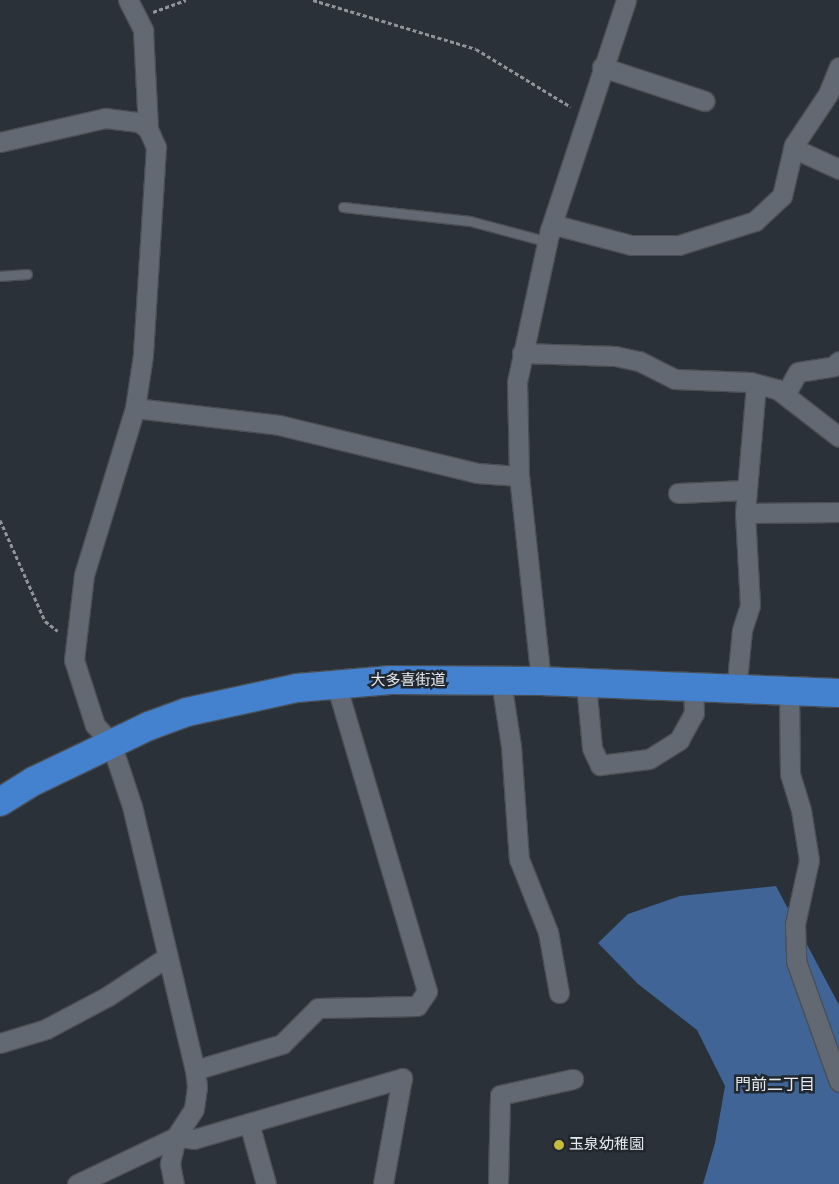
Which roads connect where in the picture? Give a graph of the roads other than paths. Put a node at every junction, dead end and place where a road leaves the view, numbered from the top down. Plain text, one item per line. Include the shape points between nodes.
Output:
1 (128, 0) edge
2 (626, 0) edge
3 (602, 67) junction
4 (839, 67) edge
5 (705, 101) dead end
6 (148, 129) junction
7 (0, 142) edge
8 (793, 148) junction
9 (839, 169) edge
10 (343, 207) dead end
11 (547, 236) junction
12 (27, 274) dead end
13 (0, 276) edge
14 (522, 353) junction
15 (839, 361) edge
16 (756, 384) junction
17 (785, 395) junction
18 (135, 408) junction
19 (839, 437) edge
20 (519, 476) junction
21 (746, 490) junction
22 (678, 493) dead end
23 (839, 512) edge
24 (745, 513) junction
25 (501, 681) junction
26 (541, 681) junction
27 (336, 683) junction
28 (586, 684) junction
29 (694, 688) junction
30 (736, 691) junction
31 (790, 692) junction
32 (839, 693) edge
33 (111, 743) junction
34 (0, 802) edge
35 (167, 957) junction
36 (559, 993) dead end
37 (0, 1043) edge
38 (195, 1070) junction
39 (573, 1078) dead end
40 (839, 1082) edge
41 (249, 1123) junction
42 (176, 1137) junction
43 (380, 1183) edge
44 (77, 1184) edge
45 (174, 1184) edge
46 (266, 1184) edge
47 (498, 1184) edge

1 - 6 street via 143,30
2 - 3 street
3 - 5 street
3 - 11 street
4 - 8 street via 828,94
6 - 7 street via 139,122 105,118
6 - 18 street via 156,147 143,355
8 - 9 street
8 - 11 street via 782,196 768,212 730,229 679,246 631,245 559,226
10 - 11 lane via 470,221
11 - 14 street
12 - 13 lane
14 - 16 street via 615,356 639,361 675,380
14 - 20 street via 517,382
15 - 17 street via 834,366 798,372
16 - 17 street via 777,388
16 - 21 street
17 - 19 street
18 - 20 street via 279,426 477,474
18 - 33 street via 84,575 75,642 79,683 95,725
20 - 26 street
21 - 22 street
21 - 24 street
23 - 24 street
24 - 30 street via 750,605 742,630
25 - 26 highway, 大多喜街道
25 - 27 highway, 大多喜街道
25 - 36 street via 511,746 519,859 548,932
26 - 28 highway, 大多喜街道
27 - 33 highway, 大多喜街道 via 246,697 187,712
27 - 38 street via 427,991 417,1006 318,1008 282,1044
28 - 29 highway, 大多喜街道
28 - 29 street via 592,748 600,765 649,759 679,740 694,713
29 - 30 highway, 大多喜街道
30 - 31 highway, 大多喜街道
31 - 32 highway, 大多喜街道
31 - 40 street via 790,774 801,810 808,860 795,924 796,961
33 - 34 highway, 大多喜街道
33 - 35 street via 147,862
35 - 37 street via 108,996 46,1029
35 - 38 street
38 - 42 street via 198,1087 194,1109
39 - 47 street via 500,1095
41 - 42 street via 194,1139
41 - 43 street via 402,1078
41 - 46 street
42 - 44 street
42 - 45 street via 170,1164

